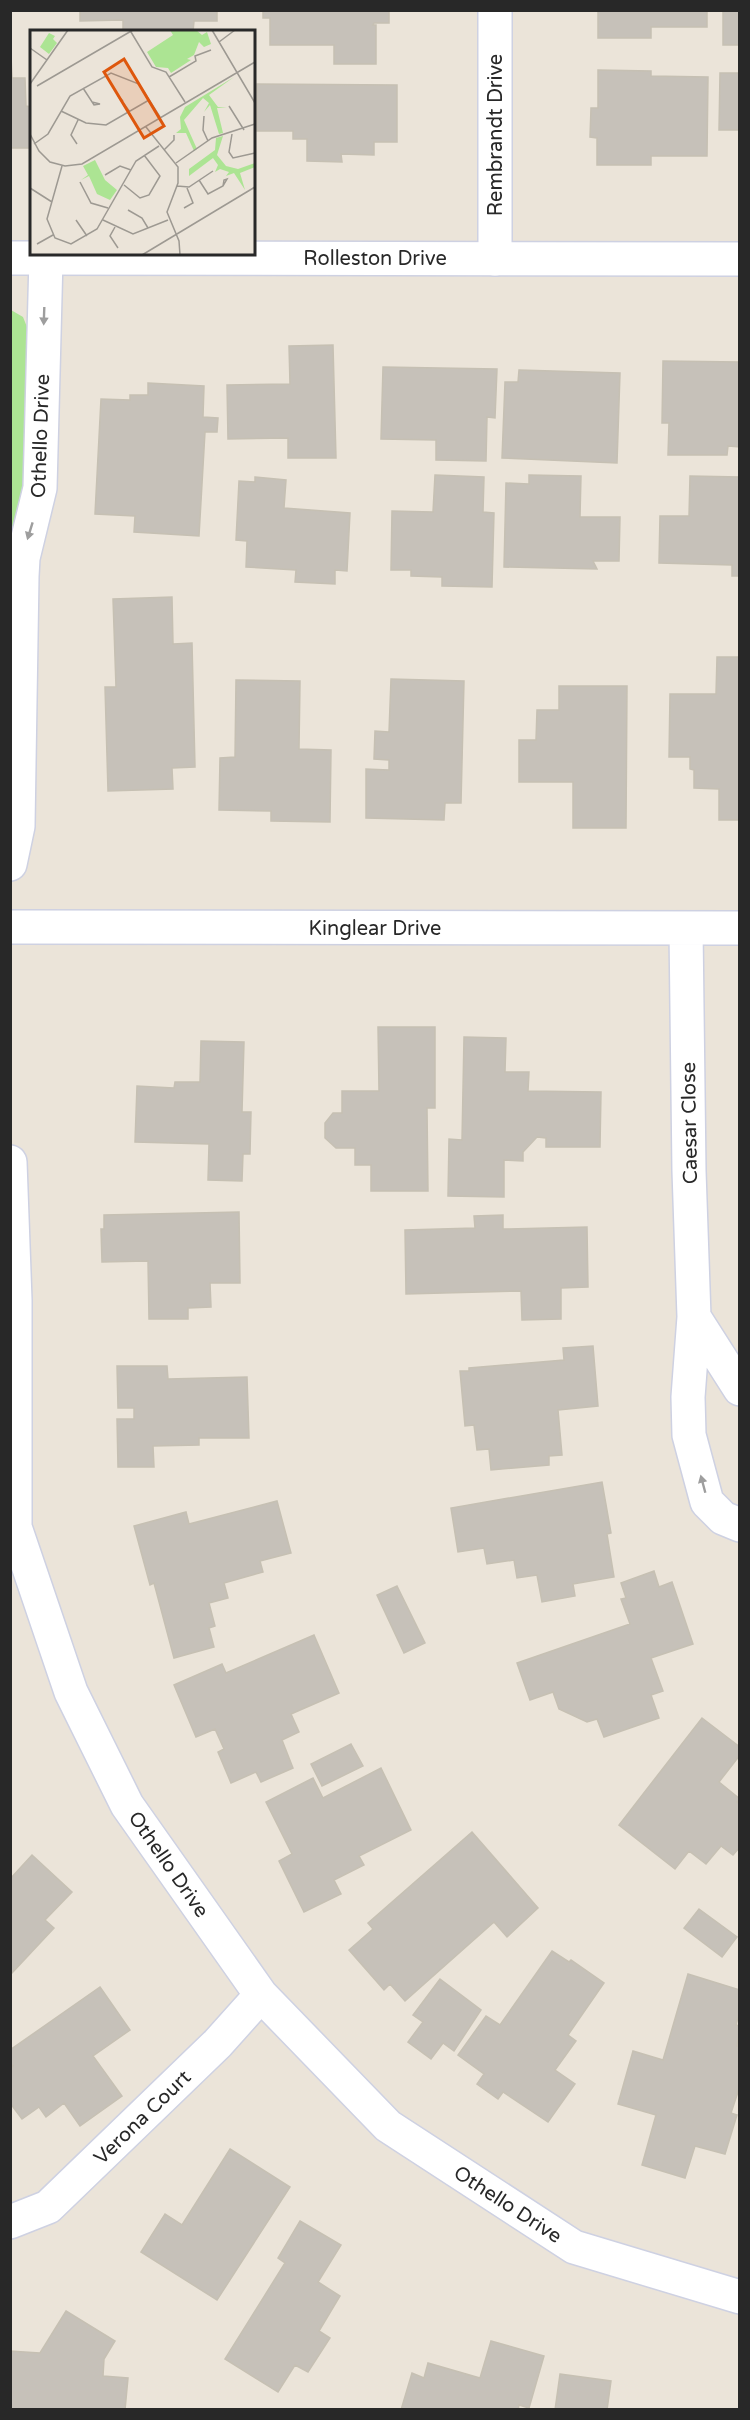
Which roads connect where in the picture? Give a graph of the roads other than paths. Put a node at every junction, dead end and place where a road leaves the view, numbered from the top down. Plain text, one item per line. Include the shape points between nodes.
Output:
1 (495, 10) edge
2 (10, 258) edge
3 (46, 258) junction
4 (495, 259) junction
5 (740, 260) edge
6 (10, 864) edge
7 (10, 927) edge
8 (740, 927) edge
9 (686, 928) junction
10 (10, 1162) edge
11 (694, 1317) junction
12 (740, 1389) edge
13 (740, 1525) edge
14 (261, 1995) junction
15 (10, 2222) edge
16 (740, 2297) edge

1 - 4 street, Rembrandt Drive
2 - 3 street, Rolleston Drive
3 - 4 street, Rolleston Drive
3 -> 6 street, Othello Drive via 40,488 23,558 18,826
4 - 5 street, Rolleston Drive
7 - 9 street, Kinglear Drive
8 - 9 street, Kinglear Drive
9 - 11 street, Caesar Close
10 - 14 street, Othello Drive via 15,1300 15,1527 71,1692 127,1805
11 - 12 street
13 -> 11 street, Caesar Close via 723,1518 707,1502 689,1435 687,1397
14 - 15 street, Verona Court via 218,2043 48,2207
14 - 16 street, Othello Drive via 388,2126 574,2247

